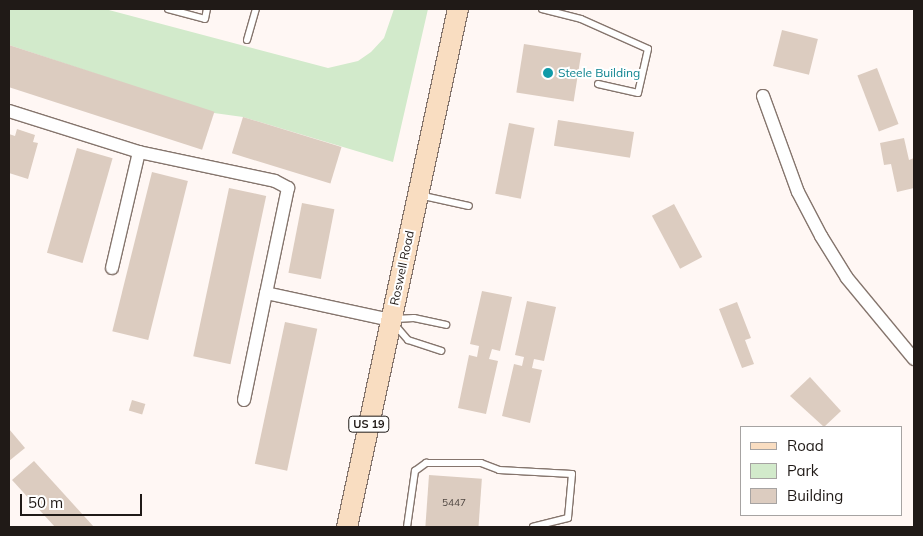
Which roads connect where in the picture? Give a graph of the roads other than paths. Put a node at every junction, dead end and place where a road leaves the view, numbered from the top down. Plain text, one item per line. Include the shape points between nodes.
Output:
1 (168, 9) edge
2 (207, 9) edge
3 (256, 9) edge
4 (458, 9) edge
5 (542, 9) edge
6 (247, 40) dead end
7 (598, 84) dead end
8 (763, 96) dead end
9 (9, 111) edge
10 (139, 152) junction
11 (418, 195) junction
12 (469, 206) dead end
13 (112, 268) dead end
14 (266, 293) junction
15 (391, 320) junction
16 (446, 325) dead end
17 (442, 351) dead end
18 (914, 359) edge
19 (244, 400) dead end
20 (347, 527) edge
21 (407, 527) edge
22 (532, 527) edge

1 - 2 lane via 205,19
3 - 6 lane
4 - 11 main road, Roswell Road / US 19
5 - 7 lane via 581,19 648,48 638,93
8 - 18 street via 791,176 821,236 847,278
9 - 10 street
10 - 13 street
10 - 14 street via 275,181 288,188
11 - 12 lane
11 - 15 main road, Roswell Road / US 19
14 - 15 street
14 - 19 street
15 - 16 lane via 414,318
15 - 17 lane via 408,340
15 - 20 main road, Roswell Road / US 19
21 - 22 lane via 415,471 426,463 481,463 499,470 572,474 568,518

